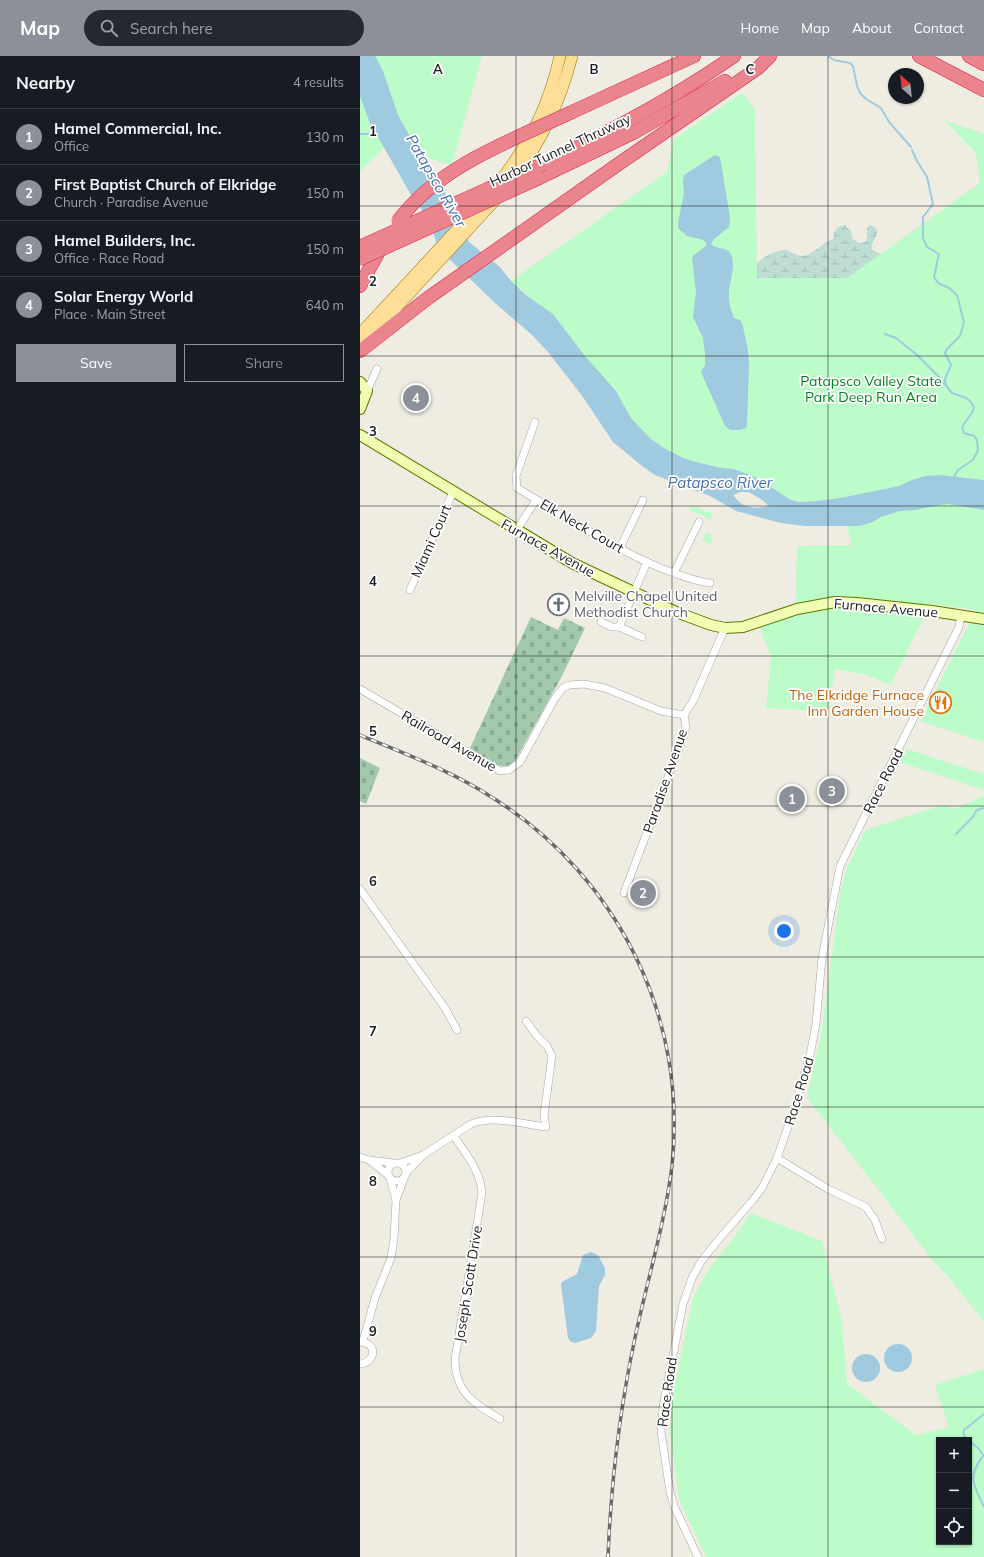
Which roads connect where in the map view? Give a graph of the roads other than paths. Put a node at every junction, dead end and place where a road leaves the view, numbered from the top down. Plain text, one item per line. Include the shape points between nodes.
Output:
1 (560, 56) edge
2 (572, 56) edge
3 (694, 56) edge
4 (734, 56) edge
5 (766, 56) edge
6 (770, 56) edge
7 (919, 56) edge
8 (968, 56) edge
9 (984, 64) edge
10 (984, 90) edge
11 (494, 196) junction
12 (360, 247) edge
13 (360, 259) edge
14 (434, 260) junction
15 (360, 286) edge
16 (360, 334) edge
17 (360, 347) edge
18 (360, 351) edge
19 (377, 369) dead end
20 (360, 382) edge
21 (367, 391) junction
22 (360, 409) edge
23 (534, 422) dead end
24 (360, 435) edge
25 (453, 492) junction
26 (536, 500) junction
27 (643, 500) dead end
28 (699, 522) dead end
29 (516, 531) junction
30 (620, 548) junction
31 (647, 562) junction
32 (674, 573) junction
33 (710, 583) dead end
34 (410, 590) dead end
35 (634, 593) junction
36 (961, 615) junction
37 (984, 619) edge
38 (601, 622) dead end
39 (619, 627) junction
40 (725, 628) junction
41 (642, 637) dead end
42 (360, 689) edge
43 (684, 715) junction
44 (360, 889) edge
45 (624, 893) dead end
46 (526, 1021) dead end
47 (457, 1030) dead end
48 (454, 1136) junction
49 (423, 1155) junction
50 (360, 1157) edge
51 (777, 1158) junction
52 (369, 1160) junction
53 (397, 1163) junction
54 (405, 1175) junction
55 (389, 1177) junction
56 (396, 1200) junction
57 (882, 1238) dead end
58 (361, 1341) edge
59 (360, 1364) edge
60 (500, 1419) dead end
61 (698, 1557) edge

1 - 11 main road via 549,96 537,125
2 - 11 main road via 558,100 546,126 532,151
3 - 15 highway, bridge via 458,167 406,211 385,240
4 - 12 highway, Harbor Tunnel Thruway, bridge via 658,106 606,133 544,164
5 - 13 highway, Harbor Tunnel Thruway, bridge via 633,133
6 - 18 highway via 758,68 452,281
7 - 10 highway
8 - 9 highway
11 - 14 main road
14 - 16 main road
14 - 17 main road
19 - 21 street
20 - 21 street
21 - 22 street
23 - 26 street, Elk Neck Court via 516,476 517,488
24 - 25 street, Furnace Avenue
25 - 29 street, Furnace Avenue
25 - 34 street, Miami Court
26 - 29 street
26 - 30 street, Elk Neck Court
27 - 30 street
28 - 32 street
29 - 35 street, Furnace Avenue via 579,567
30 - 31 street, Elk Neck Court
31 - 32 street, Elk Neck Court
31 - 35 street
32 - 33 street, Elk Neck Court via 696,582
35 - 39 street
35 - 40 street, Furnace Avenue via 696,620
36 - 37 street, Furnace Avenue
36 - 40 street, Furnace Avenue via 835,602 797,609 751,625
36 - 51 street, Race Road via 959,627 840,866 822,958 816,1024 810,1055
38 - 39 street
39 - 41 street
40 - 43 street, Paradise Avenue via 693,701
42 - 43 street, Railroad Avenue via 500,771 510,770 520,762 555,698 563,688 569,686 584,684 605,688 661,711
43 - 45 street, Paradise Avenue via 686,727 681,743
44 - 47 street via 445,1008
46 - 48 street via 552,1056 544,1115 546,1127 487,1119 471,1124
48 - 49 street
48 - 60 street, Joseph Scott Drive via 475,1168 482,1193 455,1359 456,1377 465,1394
49 - 53 street
49 - 54 street
50 - 52 street
51 - 57 street via 866,1207 875,1220
51 - 61 street, Race Road via 762,1188 710,1249 694,1273 683,1304 674,1345 663,1407 662,1445 674,1506
52 - 53 street
52 - 55 street
53 - 54 street via 405,1168
53 - 55 street via 388,1169
54 - 55 street via 398,1181
54 - 56 street
55 - 56 street
56 - 58 street via 391,1258 374,1298
58 - 59 street via 371,1346 373,1352 370,1361

